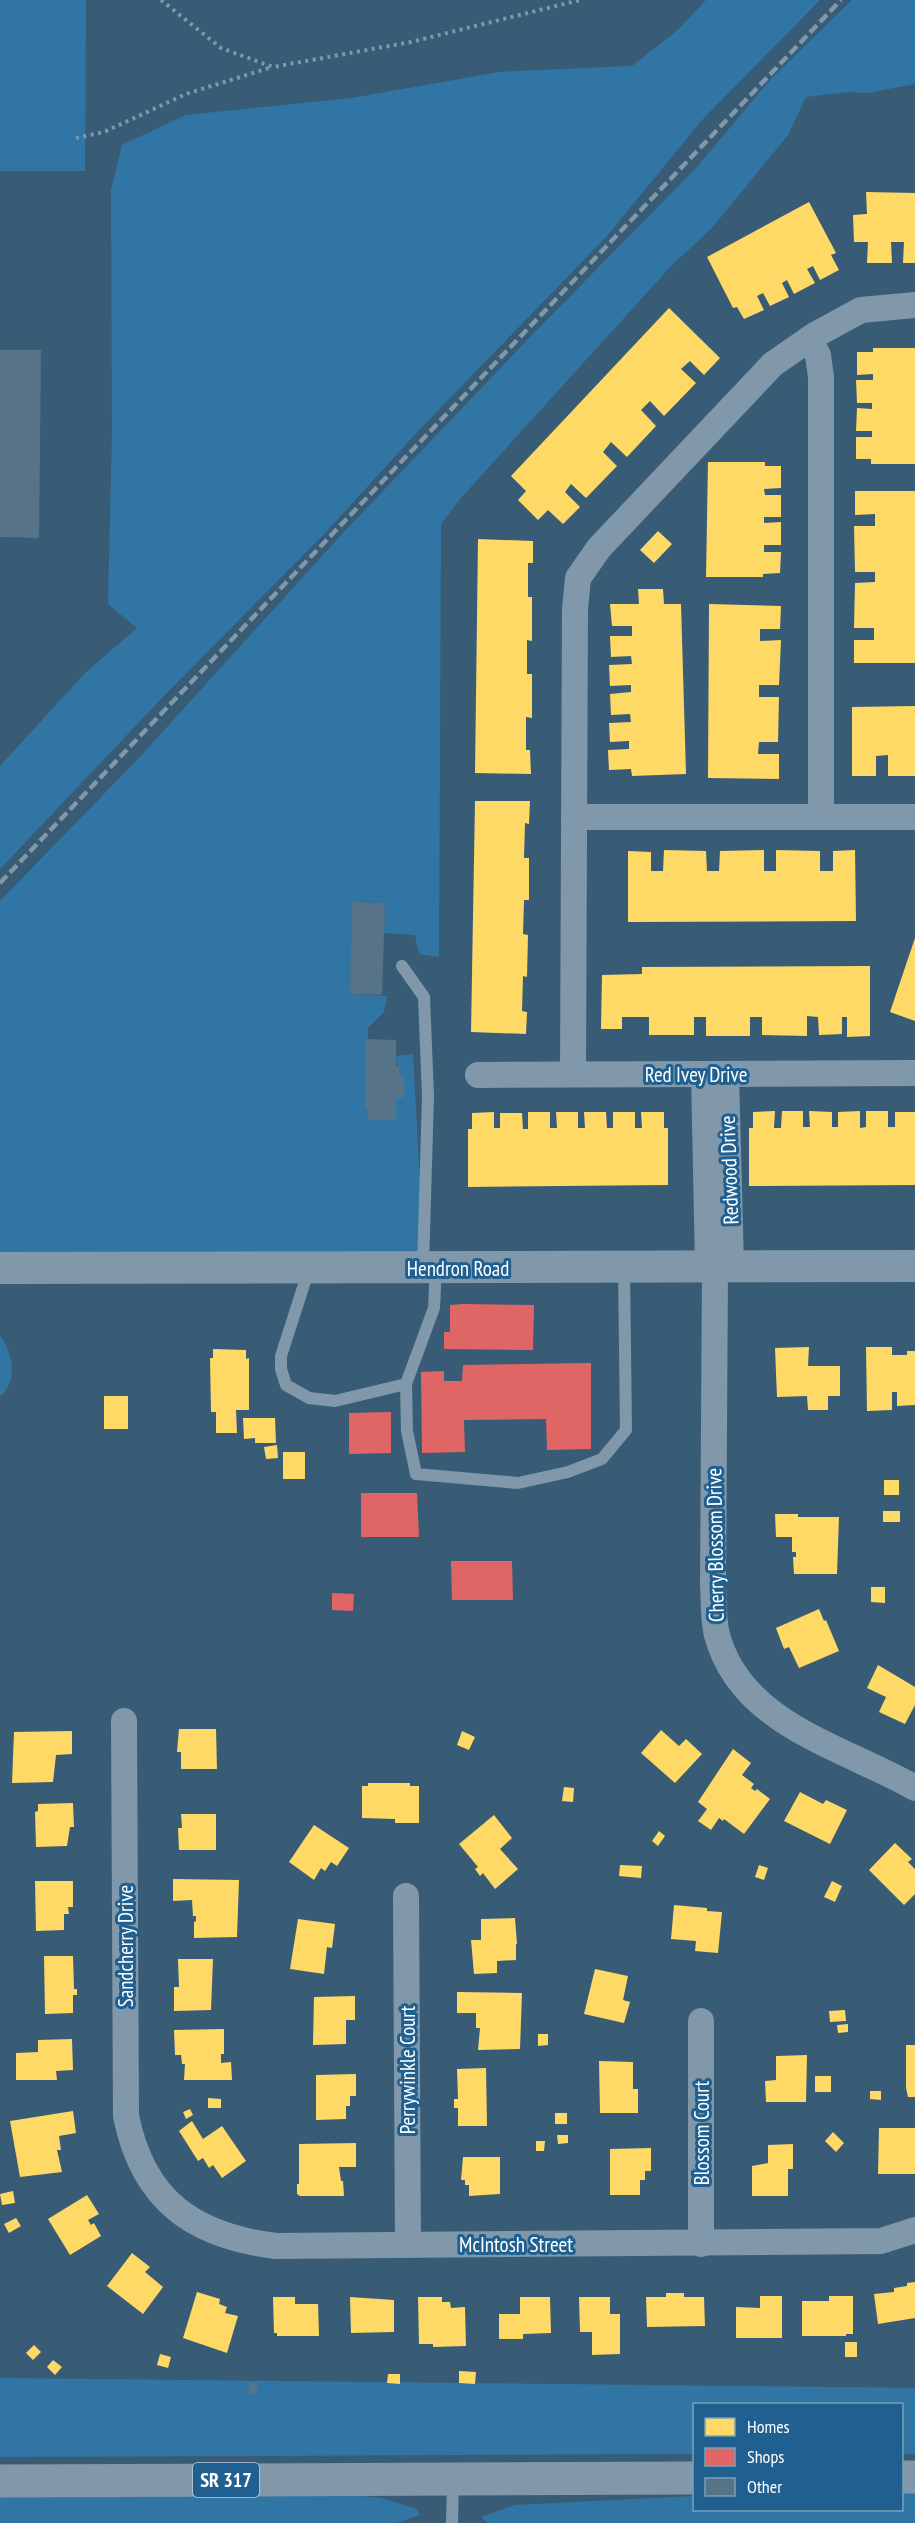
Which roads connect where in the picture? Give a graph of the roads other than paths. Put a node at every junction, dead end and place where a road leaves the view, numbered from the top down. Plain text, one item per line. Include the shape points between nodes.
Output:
1 (915, 305) edge
2 (808, 339) junction
3 (821, 817) junction
4 (915, 817) edge
5 (574, 818) junction
6 (402, 966) dead end
7 (915, 1072) edge
8 (573, 1074) junction
9 (715, 1074) junction
10 (478, 1075) dead end
11 (915, 1266) edge
12 (718, 1267) junction
13 (0, 1268) edge
14 (309, 1268) junction
15 (429, 1268) junction
16 (624, 1268) junction
17 (406, 1384) junction
18 (124, 1721) dead end
19 (915, 1788) edge
20 (406, 1896) dead end
21 (701, 2021) dead end
22 (142, 2168) joint
23 (915, 2230) edge
24 (408, 2244) junction
25 (701, 2244) junction
26 (693, 2478) edge
27 (453, 2479) junction
28 (0, 2481) edge
29 (452, 2523) edge

1 - 2 street via 861,310
2 - 3 street via 818,356 822,376
2 - 5 street via 773,364 599,548 578,578
3 - 4 street
3 - 5 street
5 - 8 street
6 - 15 lane via 424,997
7 - 9 street, Red Ivey Drive
8 - 9 street, Red Ivey Drive
8 - 10 street, Red Ivey Drive
9 - 12 street, Redwood Drive
11 - 12 street, Hendron Road
12 - 16 street, Hendron Road
12 - 19 street, Cherry Blossom Drive via 713,1585 717,1636 740,1683 775,1716
13 - 14 street, Hendron Road
14 - 15 street, Hendron Road
14 - 17 lane via 281,1356 286,1385 309,1398 335,1401
15 - 16 street, Hendron Road
15 - 17 lane via 434,1308
16 - 17 lane via 626,1430 602,1459 568,1472 518,1483 416,1474 407,1431
18 - 22 street, Sandcherry Drive via 126,2116
20 - 24 street, Perrywinkle Court
21 - 25 street, Blossom Court
22 - 24 street, McIntosh Street via 181,2214 242,2241 276,2246
23 - 25 street, McIntosh Street via 882,2241
24 - 25 street, McIntosh Street
26 - 27 main road, SR 317
27 - 28 main road, SR 317
27 - 29 lane

